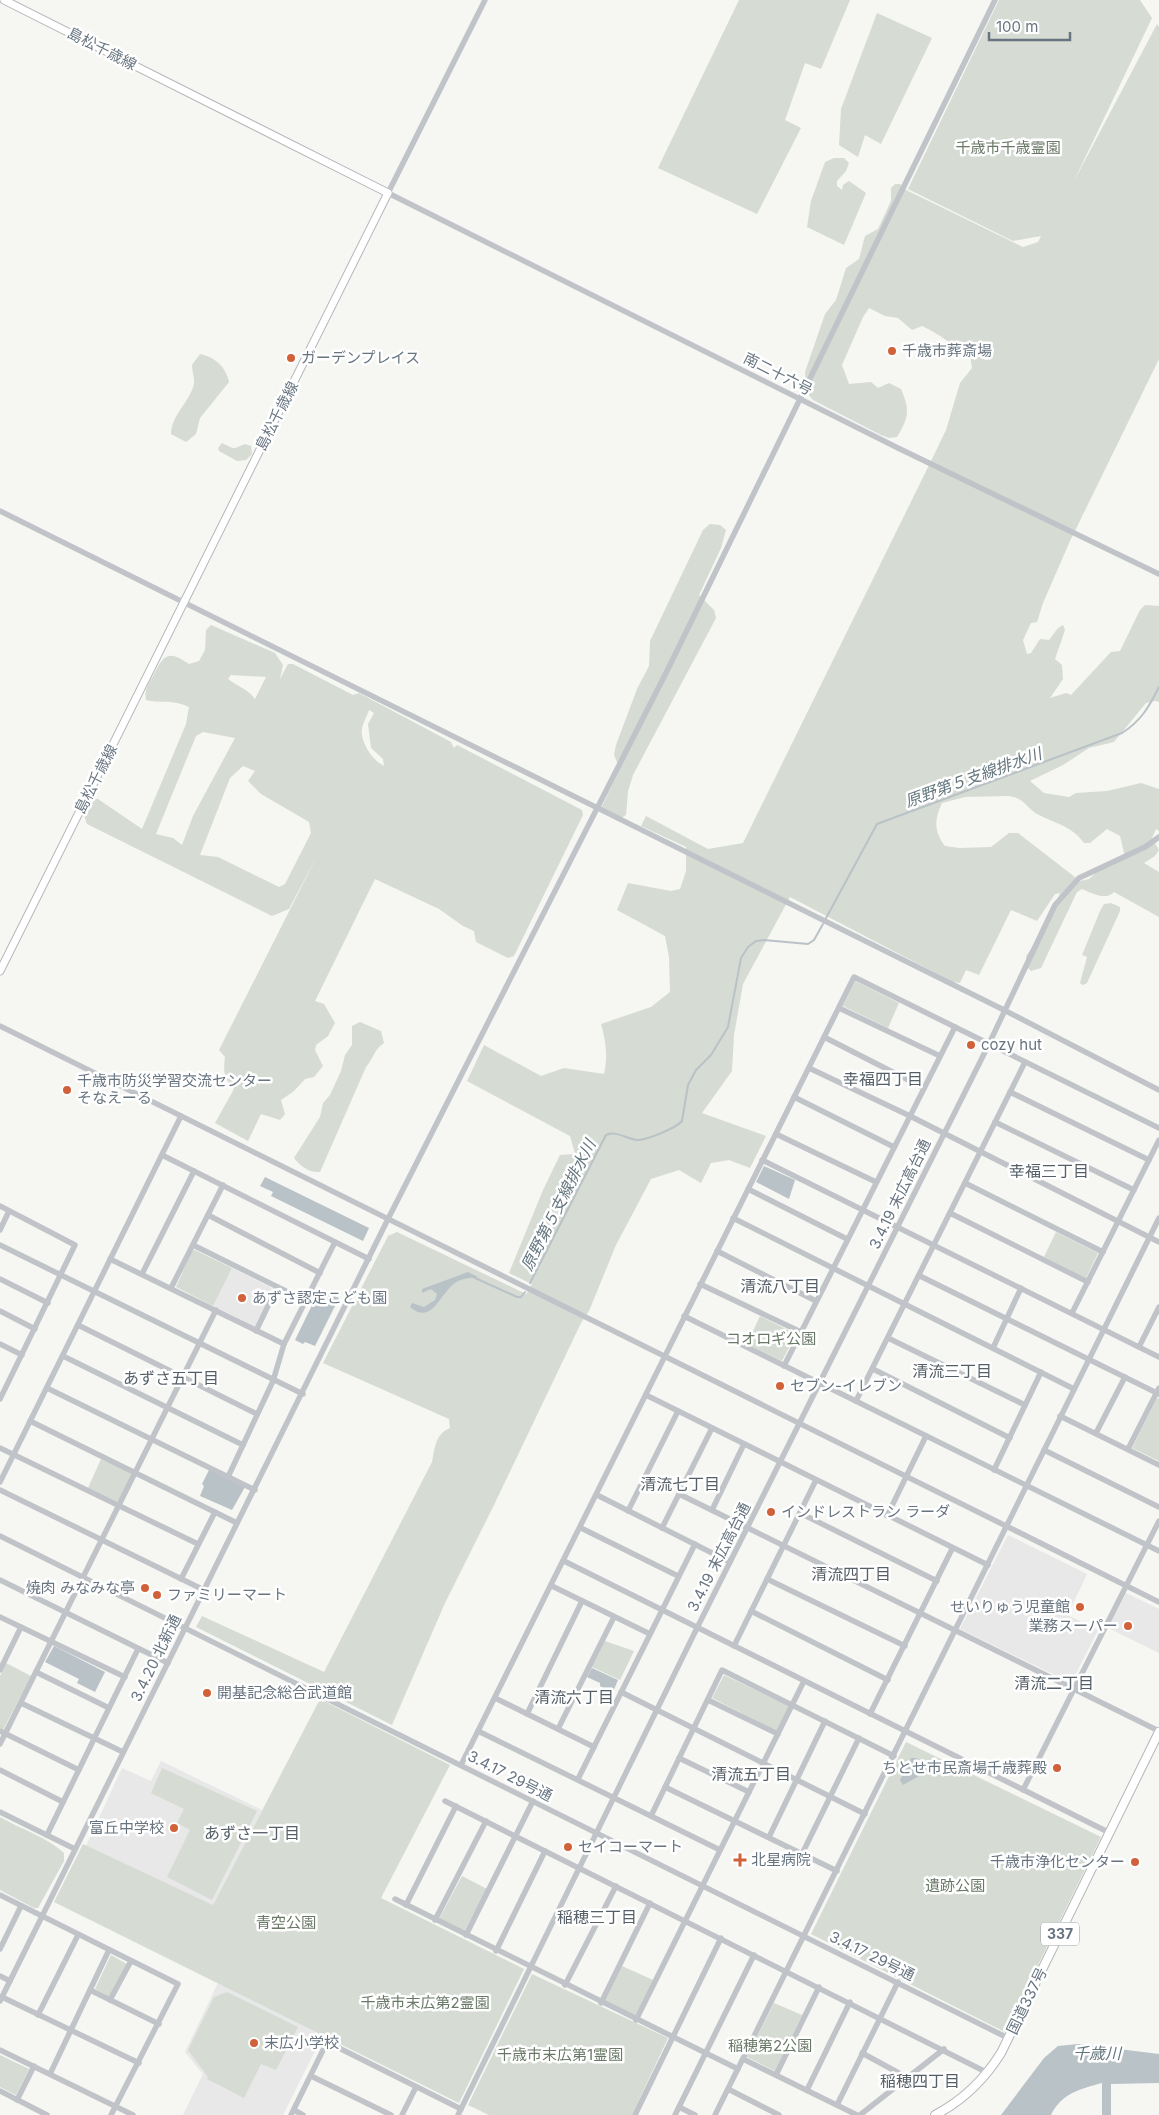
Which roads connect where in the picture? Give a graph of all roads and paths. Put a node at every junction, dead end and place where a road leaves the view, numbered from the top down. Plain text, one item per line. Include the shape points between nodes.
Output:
1 (4, 0) edge
2 (486, 0) edge
3 (995, 0) edge
4 (388, 194) junction
5 (798, 398) junction
6 (0, 511) edge
7 (1159, 574) edge
8 (185, 602) junction
9 (596, 809) junction
10 (1159, 836) edge
11 (0, 971) edge
12 (838, 1008) junction
13 (1004, 1010) junction
14 (0, 1026) edge
15 (955, 1027) junction
16 (824, 1037) junction
17 (989, 1044) junction
18 (940, 1056) junction
19 (1025, 1062) junction
20 (808, 1068) junction
21 (924, 1088) junction
22 (1159, 1090) edge
23 (1010, 1092) junction
24 (794, 1098) junction
25 (181, 1116) junction
26 (910, 1116) junction
27 (995, 1122) junction
28 (1159, 1128) edge
29 (776, 1134) junction
30 (944, 1134) junction
31 (1159, 1140) edge
32 (894, 1147) junction
33 (980, 1152) junction
34 (162, 1155) junction
35 (762, 1160) junction
36 (1149, 1160) junction
37 (194, 1171) junction
38 (876, 1182) junction
39 (965, 1183) junction
40 (223, 1185) junction
41 (748, 1189) junction
42 (1134, 1190) junction
43 (0, 1206) edge
44 (862, 1208) junction
45 (10, 1211) junction
46 (950, 1214) junction
47 (208, 1215) junction
48 (733, 1218) junction
49 (1159, 1218) edge
50 (388, 1219) junction
51 (1118, 1222) junction
52 (898, 1226) junction
53 (0, 1230) edge
54 (1149, 1237) junction
55 (847, 1239) junction
56 (335, 1242) junction
57 (1159, 1242) edge
58 (193, 1244) junction
59 (0, 1245) edge
60 (935, 1245) junction
61 (717, 1251) junction
62 (1102, 1252) junction
63 (110, 1259) junction
64 (369, 1259) junction
65 (833, 1267) junction
66 (320, 1273) junction
67 (142, 1274) junction
68 (62, 1276) junction
69 (920, 1276) junction
70 (0, 1279) edge
71 (1088, 1282) junction
72 (700, 1284) junction
73 (869, 1285) junction
74 (277, 1287) junction
75 (171, 1288) junction
76 (1022, 1288) junction
77 (94, 1292) junction
78 (306, 1301) junction
79 (816, 1301) junction
80 (48, 1303) junction
81 (906, 1303) junction
82 (1159, 1308) edge
83 (216, 1310) junction
84 (0, 1311) edge
85 (1072, 1314) junction
86 (684, 1316) junction
87 (1157, 1316) edge
88 (1007, 1319) junction
89 (78, 1325) junction
90 (35, 1329) junction
91 (1103, 1330) junction
92 (256, 1331) junction
93 (801, 1332) junction
94 (888, 1338) junction
95 (0, 1344) edge
96 (200, 1344) junction
97 (284, 1344) junction
98 (1139, 1347) junction
99 (993, 1348) junction
100 (22, 1355) junction
101 (665, 1355) junction
102 (62, 1356) junction
103 (1159, 1357) edge
104 (1089, 1359) junction
105 (784, 1366) junction
106 (872, 1369) junction
107 (1041, 1372) junction
108 (1125, 1377) junction
109 (183, 1378) junction
110 (273, 1381) junction
111 (820, 1383) junction
112 (0, 1384) edge
113 (6, 1387) junction
114 (47, 1388) junction
115 (1074, 1389) junction
116 (1158, 1392) edge
117 (303, 1394) junction
118 (646, 1395) junction
119 (0, 1399) edge
120 (856, 1402) junction
121 (1025, 1405) junction
122 (168, 1409) junction
123 (678, 1411) junction
124 (257, 1414) junction
125 (1060, 1416) junction
126 (30, 1421) junction
127 (800, 1423) junction
128 (712, 1428) junction
129 (1096, 1433) junction
130 (926, 1436) junction
131 (1010, 1438) junction
132 (153, 1439) junction
133 (744, 1444) junction
134 (243, 1445) junction
135 (0, 1448) edge
136 (1128, 1449) junction
137 (1044, 1450) junction
138 (14, 1455) junction
139 (780, 1462) junction
140 (1159, 1465) edge
141 (994, 1470) junction
142 (136, 1472) junction
143 (906, 1475) junction
144 (228, 1477) junction
145 (816, 1480) junction
146 (0, 1482) edge
147 (1027, 1485) junction
148 (0, 1490) edge
149 (255, 1490) junction
150 (679, 1494) junction
151 (597, 1495) junction
152 (119, 1506) junction
153 (1159, 1507) edge
154 (712, 1510) junction
155 (628, 1511) junction
156 (215, 1512) junction
157 (800, 1513) junction
158 (888, 1516) junction
159 (1159, 1521) edge
160 (238, 1523) junction
161 (1008, 1525) junction
162 (581, 1528) junction
163 (662, 1528) junction
164 (748, 1528) junction
165 (0, 1536) edge
166 (103, 1540) junction
167 (198, 1544) junction
168 (695, 1544) junction
169 (784, 1546) junction
170 (1147, 1546) junction
171 (952, 1549) junction
172 (1159, 1551) edge
173 (564, 1561) junction
174 (730, 1562) junction
175 (988, 1566) junction
176 (678, 1576) junction
177 (84, 1578) junction
178 (180, 1579) junction
179 (767, 1579) junction
180 (0, 1580) edge
181 (937, 1581) junction
182 (1126, 1585) junction
183 (552, 1586) junction
184 (204, 1590) junction
185 (582, 1601) junction
186 (1159, 1602) edge
187 (662, 1609) junction
188 (751, 1611) junction
189 (922, 1613) junction
190 (66, 1614) junction
191 (0, 1617) edge
192 (614, 1617) junction
193 (21, 1627) junction
194 (185, 1627) junction
195 (697, 1628) junction
196 (956, 1630) junction
197 (650, 1634) junction
198 (50, 1642) junction
199 (734, 1646) junction
200 (905, 1646) junction
201 (138, 1649) junction
202 (168, 1663) junction
203 (0, 1670) edge
204 (36, 1672) junction
205 (124, 1677) junction
206 (888, 1680) junction
207 (804, 1681) junction
208 (1074, 1689) junction
209 (621, 1692) junction
210 (495, 1698) junction
211 (708, 1700) junction
212 (21, 1703) junction
213 (792, 1705) junction
214 (110, 1708) junction
215 (657, 1711) junction
216 (527, 1714) junction
217 (870, 1714) junction
218 (825, 1721) junction
219 (558, 1729) junction
220 (694, 1729) junction
221 (478, 1731) junction
222 (1159, 1731) edge
223 (3, 1732) edge
224 (906, 1732) junction
225 (778, 1734) junction
226 (94, 1738) junction
227 (859, 1738) junction
228 (0, 1744) edge
229 (594, 1747) junction
230 (124, 1752) junction
231 (894, 1756) junction
232 (679, 1758) junction
233 (764, 1763) junction
234 (461, 1765) junction
235 (0, 1770) edge
236 (79, 1770) junction
237 (578, 1779) junction
238 (797, 1779) junction
239 (665, 1786) junction
240 (1023, 1790) junction
241 (749, 1792) junction
242 (831, 1796) junction
243 (615, 1797) junction
244 (445, 1800) dead end
245 (533, 1801) junction
246 (64, 1802) junction
247 (456, 1806) junction
248 (0, 1812) edge
249 (865, 1814) junction
250 (651, 1816) junction
251 (735, 1820) junction
252 (486, 1821) junction
253 (597, 1833) junction
254 (1110, 1833) junction
255 (47, 1835) junction
256 (516, 1836) junction
257 (769, 1837) junction
258 (75, 1849) junction
259 (720, 1850) junction
260 (545, 1851) junction
261 (802, 1854) junction
262 (579, 1868) junction
263 (837, 1871) junction
264 (616, 1886) junction
265 (702, 1886) junction
266 (0, 1895) edge
267 (395, 1900) dead end
268 (650, 1903) junction
269 (406, 1905) junction
270 (21, 1906) junction
271 (42, 1916) junction
272 (435, 1920) junction
273 (684, 1920) junction
274 (78, 1935) junction
275 (466, 1935) junction
276 (804, 1936) junction
277 (720, 1938) junction
278 (0, 1949) edge
279 (109, 1950) junction
280 (496, 1951) junction
281 (754, 1955) junction
282 (131, 1961) junction
283 (530, 1968) junction
284 (787, 1971) junction
285 (0, 1976) edge
286 (10, 1981) junction
287 (898, 1982) junction
288 (565, 1986) junction
289 (819, 1987) junction
290 (90, 1990) junction
291 (1, 1999) edge
292 (110, 2000) junction
293 (850, 2002) junction
294 (601, 2003) junction
295 (38, 2015) junction
296 (880, 2017) junction
297 (636, 2020) junction
298 (159, 2024) junction
299 (71, 2030) junction
300 (672, 2038) junction
301 (1008, 2038) junction
302 (944, 2049) junction
303 (0, 2050) edge
304 (862, 2053) junction
305 (705, 2054) junction
306 (743, 2059) junction
307 (139, 2064) junction
308 (34, 2066) junction
309 (738, 2070) junction
310 (988, 2073) junction
311 (50, 2074) junction
312 (776, 2075) junction
313 (311, 2076) junction
314 (908, 2078) junction
315 (416, 2087) junction
316 (728, 2090) junction
317 (807, 2090) junction
318 (0, 2092) edge
319 (17, 2100) junction
320 (837, 2105) junction
321 (116, 2106) junction
322 (679, 2107) junction
323 (459, 2112) edge
324 (292, 2113) edge
325 (47, 2115) edge
326 (111, 2115) edge
327 (133, 2115) edge
328 (303, 2115) edge
329 (391, 2115) edge
330 (402, 2115) edge
331 (635, 2115) edge
332 (675, 2115) edge
333 (695, 2115) edge
334 (715, 2115) edge
335 (779, 2115) edge
336 (859, 2115) edge
337 (935, 2115) edge

1 - 4 main road, 島松千歳線
2 - 4 street
3 - 5 street, 3.4.20 北新通
4 - 5 street, 南二十六号
4 - 8 main road, 島松千歳線
5 - 7 street, 南二十六号
5 - 9 street, 3.4.20 北新通 via 668,669
6 - 8 street
8 - 9 street
8 - 11 main road, 島松千歳線
9 - 13 street
9 - 50 street, 3.4.20 北新通
10 - 13 street, 3.4.19 末広高台通 via 1145,847 1074,881 1055,905
12 - 15 street via 854,977
12 - 16 street
12 - 18 street
13 - 17 street, 3.4.19 末広高台通
13 - 22 street
14 - 25 street
15 - 17 street
15 - 18 street
16 - 20 street
16 - 21 street
17 - 19 street
17 - 30 street, 3.4.19 末広高台通
18 - 21 street
19 - 23 street
19 - 28 street
20 - 24 street
20 - 26 street
21 - 26 street
23 - 27 street
23 - 36 street
24 - 29 street
24 - 32 street
25 - 34 street
25 - 50 street
26 - 30 street
26 - 32 street
27 - 33 street
27 - 42 street
29 - 35 street
29 - 38 street
30 - 33 street
30 - 52 street, 3.4.19 末広高台通
31 - 36 street
32 - 38 street
33 - 39 street
33 - 51 street
34 - 37 street
34 - 63 street
35 - 41 street
35 - 44 street
36 - 42 street
37 - 40 street
37 - 67 street
38 - 44 street
39 - 46 street
39 - 62 street
40 - 47 street
40 - 56 street
41 - 48 street
41 - 55 street
42 - 51 street
43 - 45 street
44 - 52 street
44 - 55 street
45 - 53 street
45 - 68 street via 74,1244
46 - 60 street
46 - 71 street
47 - 58 street
47 - 66 street
48 - 61 street
48 - 65 street
49 - 54 street
50 - 64 street, 3.4.20 北新通
50 - 101 street
51 - 54 street
51 - 62 street
52 - 60 street
52 - 73 street, 3.4.19 末広高台通
54 - 57 street
54 - 91 street
55 - 65 street
56 - 64 street
56 - 66 street
58 - 74 street
58 - 75 street
59 - 68 street
60 - 69 street
60 - 76 street
61 - 72 street
61 - 79 street
62 - 71 street
63 - 67 street
63 - 77 street
64 - 117 street, 3.4.20 北新通
65 - 73 street
65 - 79 street
66 - 78 street
67 - 75 street
68 - 77 street
68 - 80 street
69 - 81 street
69 - 88 street
70 - 80 street
71 - 85 street
72 - 86 street
72 - 93 street
73 - 81 street
73 - 111 street, 3.4.19 末広高台通
74 - 78 street
74 - 92 street
75 - 83 street
76 - 85 street
76 - 88 street
77 - 89 street
77 - 96 street
78 - 97 street
79 - 93 street
80 - 90 street
81 - 94 street
81 - 99 street
82 - 87 street
83 - 92 street
83 - 96 street
84 - 90 street
85 - 91 street
86 - 101 street
86 - 105 street
87 - 98 street
88 - 99 street
88 - 104 street
89 - 102 street
89 - 109 street
90 - 100 street
91 - 98 street
91 - 104 street
92 - 97 street
93 - 105 street
94 - 106 street
94 - 121 street
95 - 100 street
96 - 109 street
96 - 110 street
97 - 110 street
98 - 103 street
99 - 107 street
100 - 113 street
101 - 118 street
101 - 127 street
102 - 114 street
102 - 122 street
104 - 108 street
104 - 115 street
105 - 111 street
106 - 120 street
106 - 131 street
107 - 115 street
107 - 121 street
108 - 116 street
108 - 129 street
109 - 122 street
109 - 124 street
110 - 117 street
110 - 124 street
111 - 120 street
111 - 127 street, 3.4.19 末広高台通
112 - 113 street
113 - 119 street
114 - 126 street
114 - 132 street
115 - 125 street
116 - 136 street
117 - 149 street, 3.4.20 北新通
118 - 123 street
118 - 151 street
120 - 130 street
121 - 131 street
122 - 132 street
122 - 134 street
123 - 128 street
123 - 155 street
124 - 134 street
125 - 129 street
125 - 137 street
126 - 138 street
126 - 142 street
127 - 139 street, 3.4.19 末広高台通
127 - 143 street
128 - 133 street
128 - 150 street
129 - 136 street
130 - 141 street
130 - 143 street
131 - 141 street
132 - 142 street
132 - 144 street
133 - 139 street
133 - 154 street
134 - 144 street
135 - 138 street
136 - 140 street
137 - 147 street
137 - 153 street
138 - 146 street
138 - 152 street
139 - 145 street
139 - 164 street, 3.4.19 末広高台通
141 - 147 street
142 - 152 street
142 - 156 street
143 - 158 street
143 - 161 street
144 - 149 street
145 - 157 street
145 - 158 street
147 - 161 street
147 - 170 street
148 - 166 street
149 - 160 street, 3.4.20 北新通
150 - 154 street
150 - 163 street
151 - 155 street
151 - 162 street
152 - 166 street
152 - 167 street
154 - 164 street
155 - 163 street
156 - 160 street
156 - 167 street
157 - 169 street
157 - 181 street
158 - 171 street
159 - 170 street
160 - 184 street, 3.4.20 北新通
161 - 175 street
161 - 182 street
162 - 173 street
162 - 176 street
163 - 168 street
164 - 169 street
164 - 174 street, 3.4.19 末広高台通
165 - 177 street, 3.4.17 29号通
166 - 177 street
166 - 178 street
167 - 178 street
168 - 174 street
168 - 176 street
169 - 179 street
169 - 189 street
170 - 172 street
170 - 182 street
171 - 175 street
171 - 181 street
173 - 183 street
173 - 187 street
174 - 195 street, 3.4.19 末広高台通
175 - 196 street
176 - 187 street
177 - 190 street
177 - 194 street, 3.4.17 29号通
178 - 184 street
179 - 188 street
179 - 200 street
180 - 190 street
181 - 189 street
182 - 186 street
182 - 208 street
183 - 185 street
183 - 210 street
184 - 194 street, 3.4.20 北新通
185 - 192 street
185 - 216 street
187 - 195 street
187 - 197 street
188 - 199 street
188 - 206 street
189 - 196 street
189 - 200 street
190 - 198 street
190 - 201 street
191 - 193 street
192 - 197 street
192 - 219 street
193 - 198 street
193 - 203 street
194 - 202 street, 3.4.20 北新通
194 - 234 street, 3.4.17 29号通
195 - 199 street
195 - 215 street, 3.4.19 末広高台通
196 - 208 street
196 - 224 street
197 - 209 street
198 - 204 street
198 - 205 street
199 - 207 street
200 - 206 street
201 - 202 street
201 - 205 street
202 - 230 street, 3.4.20 北新通
204 - 212 street
204 - 214 street
205 - 214 street
206 - 217 street
207 - 213 street
207 - 217 street
208 - 222 street
208 - 240 street
209 - 215 street
209 - 229 street
210 - 216 street
210 - 221 street
211 - 213 street via 722,1670
211 - 220 street
211 - 225 street
212 - 223 street
212 - 226 street
213 - 218 street
213 - 225 street
214 - 226 street
215 - 220 street
215 - 243 street, 3.4.19 末広高台通
216 - 219 street
217 - 224 street
218 - 227 street
218 - 238 street
219 - 229 street
220 - 232 street
220 - 233 street
221 - 234 street
221 - 237 street
222 - 254 highway, 国道337号 / 337
223 - 228 street
223 - 236 street
224 - 231 street
224 - 240 street
225 - 233 street
226 - 230 street
226 - 236 street
227 - 231 street
227 - 242 street
229 - 237 street
230 - 258 street, 3.4.20 北新通
231 - 249 street
232 - 239 street
232 - 241 street
233 - 238 street
233 - 241 street
234 - 245 street, 3.4.17 29号通
235 - 246 street
236 - 246 street
237 - 243 street
238 - 242 street
238 - 257 street
239 - 250 street
239 - 251 street
240 - 254 street
241 - 251 street
242 - 249 street
242 - 261 street
243 - 250 street
243 - 253 street, 3.4.19 末広高台通
244 - 247 street
245 - 253 street, 3.4.17 29号通
245 - 256 street
246 - 255 street
247 - 252 street
247 - 269 street
248 - 255 street
249 - 263 street
250 - 259 street
251 - 257 street
251 - 259 street
252 - 256 street
252 - 272 street
253 - 262 street, 3.4.19 末広高台通
253 - 265 street, 3.4.17 29号通
254 - 301 highway, 国道337号 / 337
255 - 258 street
256 - 260 street
256 - 275 street
257 - 261 street
258 - 271 street, 3.4.20 北新通
259 - 265 street
260 - 262 street
260 - 280 street
261 - 263 street
262 - 264 street
262 - 283 street, 3.4.19 末広高台通
263 - 276 street
264 - 268 street
264 - 288 street
265 - 273 street
265 - 276 street, 3.4.17 29号通
266 - 270 street
267 - 269 street
268 - 273 street
268 - 294 street
269 - 272 street
270 - 271 street
270 - 278 street
271 - 274 street
271 - 286 street, 3.4.20 北新通
272 - 275 street
273 - 277 street
273 - 297 street
274 - 279 street
274 - 295 street
275 - 280 street
276 - 284 street
276 - 287 street, 3.4.17 29号通
277 - 281 street
277 - 300 street
279 - 282 street
279 - 290 street
280 - 283 street
281 - 284 street
281 - 305 street
282 - 292 street
282 - 298 street via 178,1984
283 - 288 street
283 - 323 street, 3.4.19 末広高台通
284 - 289 street
284 - 306 street
285 - 286 street
286 - 291 street, 3.4.20 北新通
287 - 296 street
287 - 301 street, 3.4.17 29号通
288 - 294 street
289 - 293 street
289 - 312 street
290 - 292 street
290 - 299 street
291 - 295 street
292 - 298 street
293 - 296 street
293 - 317 street
294 - 297 street
295 - 299 street
296 - 302 street
296 - 304 street
297 - 300 street
298 - 307 street
299 - 307 street
299 - 311 street
300 - 305 street
300 - 331 street
301 - 310 highway, 国道337号 / 337
302 - 310 street
302 - 314 street
303 - 308 street
304 - 314 street
304 - 320 street
305 - 309 street
305 - 322 street
306 - 309 street
306 - 312 street
307 - 321 street
308 - 311 street
308 - 319 street
309 - 316 street
310 - 337 highway, 国道337号 / 337 via 964,2097
311 - 321 street
312 - 317 street
313 - 315 street via 328,2042
313 - 324 street
313 - 329 street
314 - 336 street
315 - 323 street
315 - 330 street
316 - 334 street
316 - 335 street
317 - 320 street
318 - 319 street
319 - 325 street
320 - 336 street
321 - 326 street
321 - 327 street
322 - 332 street
322 - 333 street
324 - 328 street

